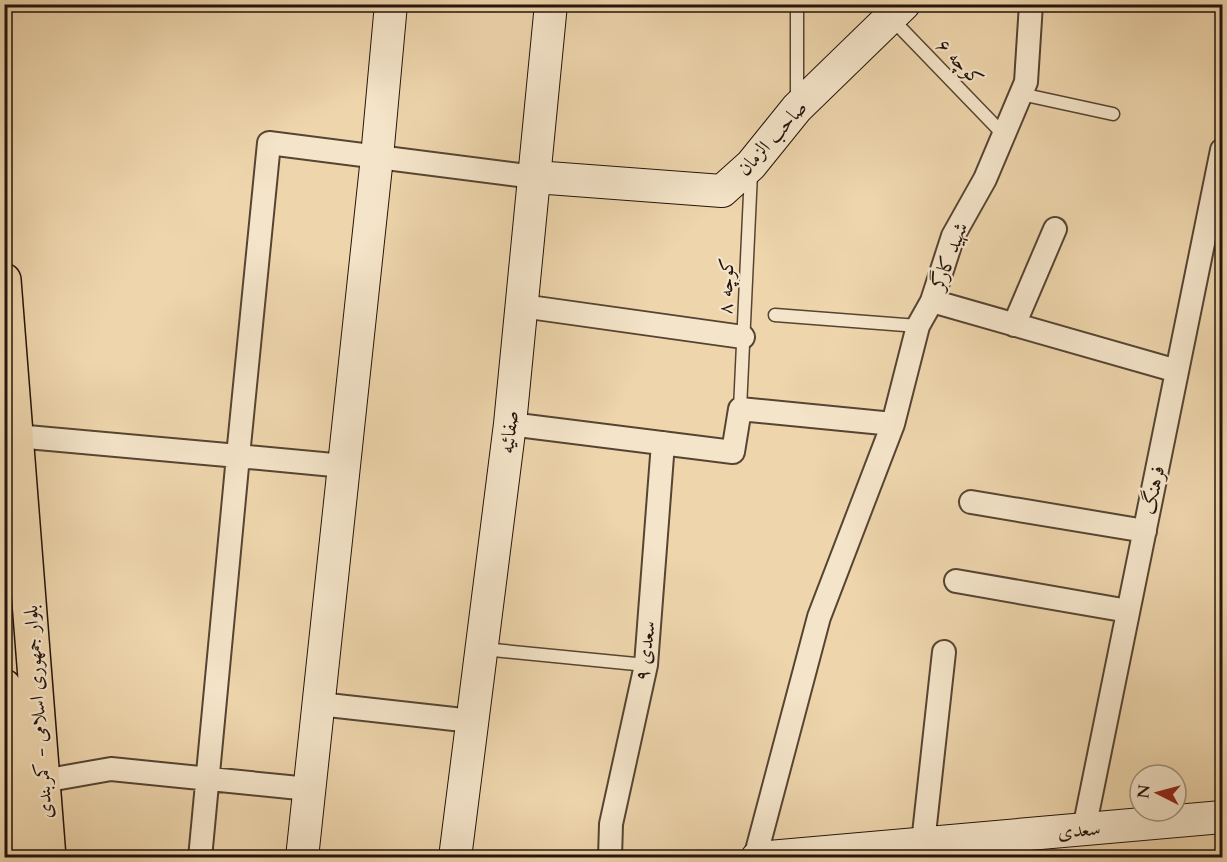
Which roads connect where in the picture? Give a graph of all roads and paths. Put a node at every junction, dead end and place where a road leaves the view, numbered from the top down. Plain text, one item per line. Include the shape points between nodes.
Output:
1 (391, 4) edge
2 (552, 4) edge
3 (797, 4) edge
4 (1031, 4) edge
5 (897, 11) edge
6 (1021, 94) junction
7 (797, 108) junction
8 (1113, 114) dead end
9 (1003, 134) junction
10 (1222, 150) edge
11 (377, 157) junction
12 (751, 165) junction
13 (535, 177) junction
14 (1055, 229) dead end
15 (5, 298) edge
16 (932, 301) junction
17 (522, 306) junction
18 (775, 315) dead end
19 (1014, 325) junction
20 (918, 326) junction
21 (743, 337) junction
22 (1178, 371) junction
23 (740, 409) junction
24 (510, 424) junction
25 (893, 424) junction
26 (16, 436) junction
27 (663, 443) junction
28 (238, 456) junction
29 (344, 466) junction
30 (971, 502) dead end
31 (1145, 531) junction
32 (956, 581) dead end
33 (1128, 611) junction
34 (481, 649) junction
35 (944, 652) dead end
36 (646, 665) junction
37 (4, 686) edge
38 (318, 704) junction
39 (472, 721) junction
40 (208, 779) junction
41 (43, 780) junction
42 (309, 789) junction
43 (1222, 817) edge
44 (1084, 829) junction
45 (923, 843) junction
46 (868, 853) edge
47 (17, 858) edge
48 (49, 858) edge
49 (200, 858) edge
50 (302, 858) edge
51 (455, 858) edge
52 (610, 858) edge
53 (756, 858) edge

1 - 11 street
2 - 13 street, صفائیه
3 - 7 lane
4 - 6 street, شهید کارگر via 1026,82
5 - 7 street, صاحب الزمان
5 - 9 lane, کوچه ۶
6 - 8 lane
6 - 9 street, شهید کارگر
7 - 12 street, صاحب الزمان
9 - 16 street, شهید کارگر via 985,179 952,236
10 - 22 street, فرهنگ
11 - 13 street
11 - 28 street via 269,143
11 - 29 street
12 - 13 street, صاحب الزمان via 722,191
12 - 21 lane, کوچه ۸
13 - 17 street, صفائیه
14 - 19 street
15 - 26 main road, بلوار جمهوری اسلامی - کمربندی
16 - 19 street, شهید کارگر
16 - 20 street
17 - 21 street
17 - 24 street, صفائیه
18 - 20 lane
19 - 22 street, شهید کارگر
20 - 25 street
21 - 23 lane, کوچه ۸
22 - 31 street, فرهنگ
23 - 25 street
23 - 27 street via 733,452
24 - 27 street
24 - 34 street, صفائیه
25 - 53 street via 819,617
26 - 28 street
26 - 41 main road, بلوار جمهوری اسلامی - کمربندی
27 - 36 street, سعدی ۹
28 - 29 street
28 - 40 street
29 - 38 street
30 - 31 street
31 - 33 street, فرهنگ
32 - 33 street
33 - 44 street, فرهنگ
34 - 36 lane
34 - 39 street, صفائیه
35 - 45 street
36 - 52 street, سعدی ۹ via 611,824
37 - 47 main road, بلوار جمهوری اسلامی - کمربندی
38 - 39 street
38 - 42 street
39 - 51 street, صفائیه
40 - 41 street via 111,770
40 - 42 street
40 - 49 street
41 - 48 main road, بلوار جمهوری اسلامی - کمربندی
42 - 50 street
43 - 44 street, سعدی
44 - 45 street, سعدی
45 - 46 street, سعدی
46 - 53 street, سعدی

